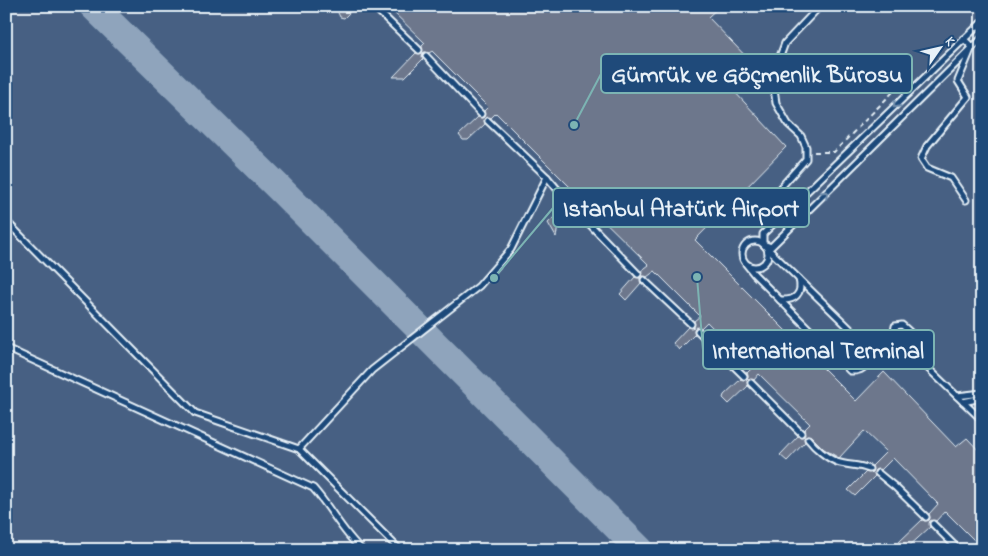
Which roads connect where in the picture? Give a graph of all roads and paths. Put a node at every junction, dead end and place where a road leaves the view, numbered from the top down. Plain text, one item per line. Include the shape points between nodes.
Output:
1 (373, 6) edge
2 (820, 6) edge
3 (982, 22) edge
4 (982, 38) edge
5 (964, 39) junction
6 (972, 47) junction
7 (419, 50) dead end
8 (426, 56) dead end
9 (856, 56) dead end
10 (932, 71) junction
11 (940, 79) junction
12 (481, 114) dead end
13 (488, 121) dead end
14 (806, 152) junction
15 (547, 177) junction
16 (966, 200) dead end
17 (569, 203) dead end
18 (575, 209) dead end
19 (739, 211) dead end
20 (6, 221) edge
21 (764, 244) junction
22 (746, 264) junction
23 (638, 274) dead end
24 (799, 278) junction
25 (644, 280) dead end
26 (780, 300) junction
27 (691, 324) dead end
28 (848, 327) junction
29 (698, 331) dead end
30 (892, 343) junction
31 (827, 347) junction
32 (6, 348) edge
33 (908, 349) junction
34 (874, 352) junction
35 (744, 376) dead end
36 (750, 383) dead end
37 (982, 393) edge
38 (957, 396) junction
39 (982, 398) edge
40 (963, 402) junction
41 (982, 420) edge
42 (801, 433) dead end
43 (808, 439) dead end
44 (299, 449) junction
45 (869, 469) dead end
46 (878, 473) dead end
47 (926, 516) dead end
48 (933, 524) dead end
49 (362, 550) edge
50 (400, 550) edge
51 (959, 550) edge

1 - 7 lane
2 - 14 lane via 785,43 775,70 776,103 788,124 801,136
3 - 5 lane
4 - 6 lane
5 - 6 lane
5 - 10 lane
6 - 11 lane
6 - 16 lane via 958,82 968,97 927,146 921,159 927,168 951,178
8 - 12 lane
9 - 14 path via 893,92 834,152
10 - 11 lane
10 -> 21 lane via 763,234
21 -> 11 lane via 771,247
13 - 15 lane
14 - 19 lane via 806,159 765,205 749,214
15 - 17 lane
15 - 44 lane via 511,249 480,286 372,370
18 - 23 lane
20 - 44 lane via 195,413
21 - 22 lane via 755,241 744,247 742,256
21 - 22 lane via 768,251 765,263 754,267
21 - 24 lane
22 - 26 lane
24 - 26 lane via 797,296
24 - 28 lane
25 - 27 lane
26 - 31 lane
28 - 31 lane via 848,339 843,344
28 - 34 lane
29 - 35 lane
30 - 33 lane
30 - 33 lane via 895,326 902,324 914,338
30 - 34 lane
31 - 34 lane via 850,371 861,370
32 - 49 lane via 313,488
33 - 38 lane
36 - 42 lane
37 - 38 lane
38 - 40 lane
39 - 40 lane
40 - 41 lane
43 - 45 lane via 836,461 859,464
44 - 50 lane
46 - 47 lane
48 - 51 lane

